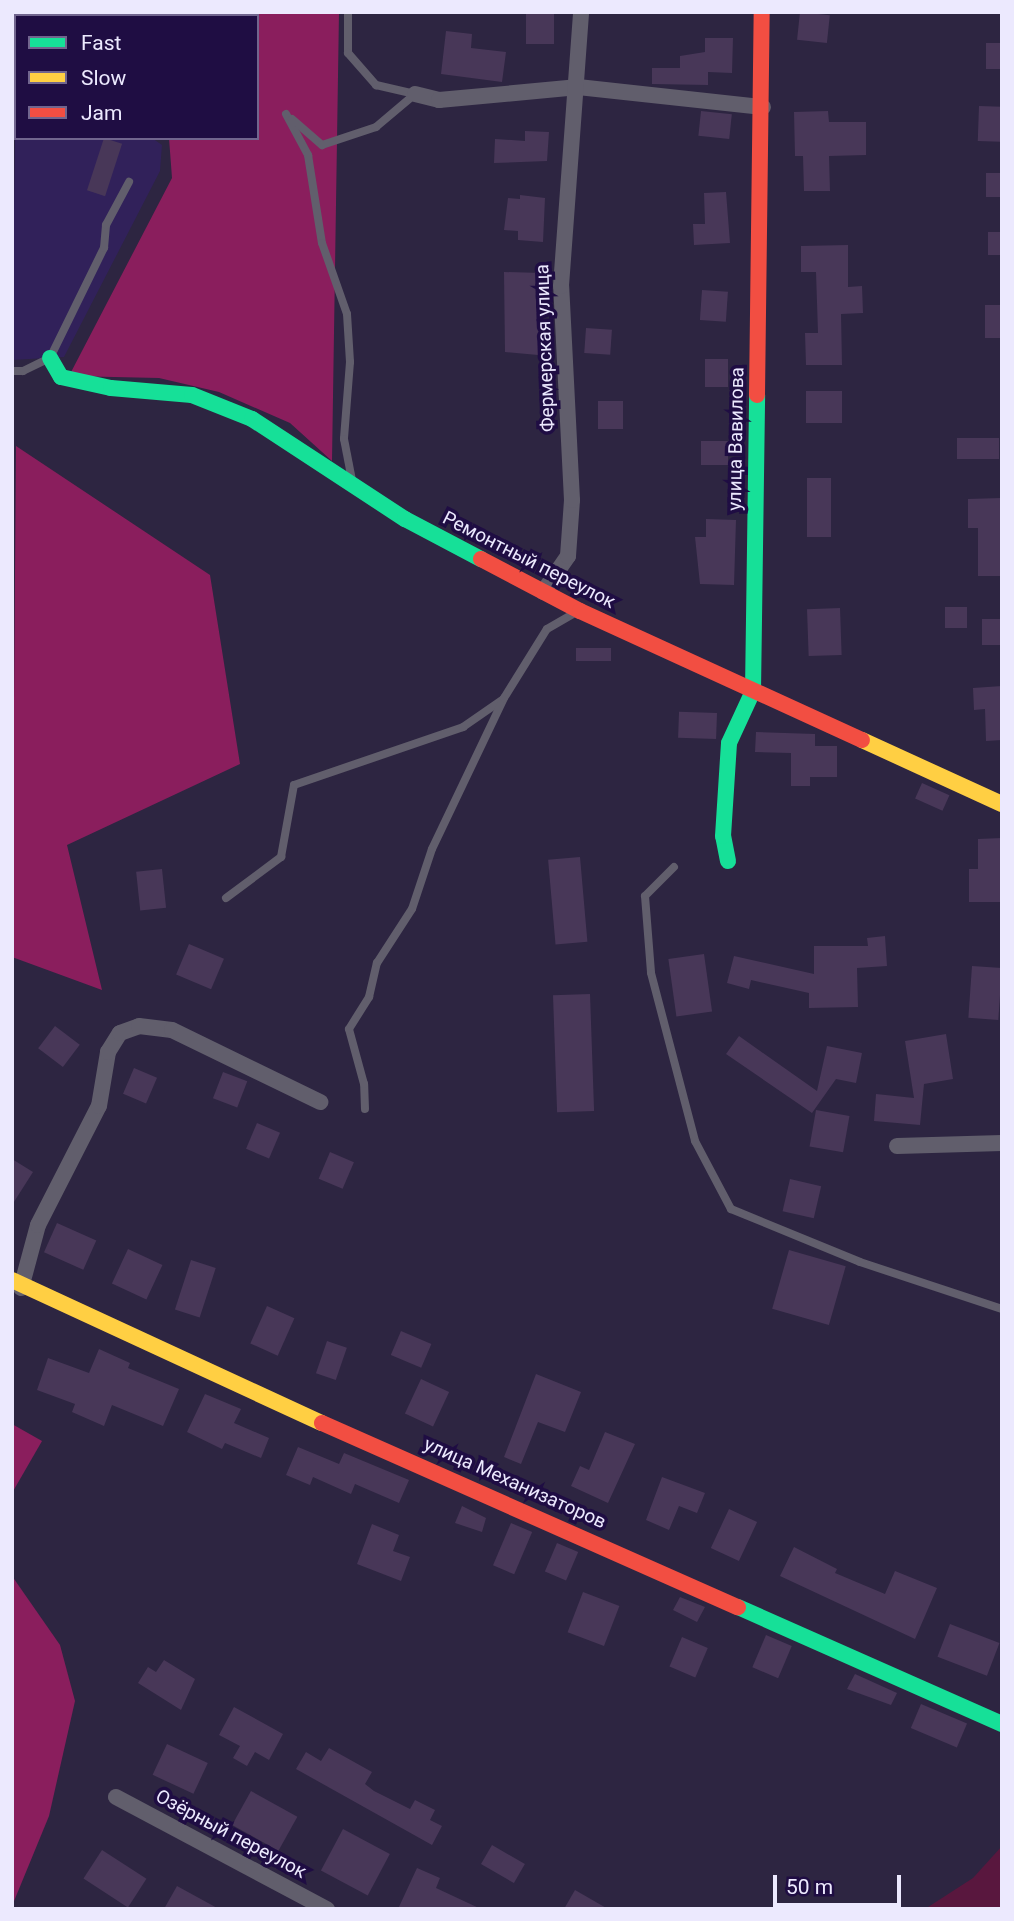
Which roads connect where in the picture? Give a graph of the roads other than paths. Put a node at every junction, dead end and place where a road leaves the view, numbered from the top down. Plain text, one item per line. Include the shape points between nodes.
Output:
1 (348, 12) edge
2 (581, 12) edge
3 (762, 12) edge
4 (578, 87) junction
5 (415, 94) junction
6 (763, 107) junction
7 (129, 182) dead end
8 (50, 358) junction
9 (12, 371) edge
10 (354, 487) junction
11 (543, 592) junction
12 (580, 611) junction
13 (753, 691) junction
14 (505, 698) junction
15 (1002, 804) edge
16 (728, 860) dead end
17 (674, 867) dead end
18 (226, 898) dead end
19 (320, 1102) dead end
20 (365, 1109) dead end
21 (1002, 1143) edge
22 (897, 1146) dead end
23 (16, 1284) edge
24 (1002, 1309) edge
25 (1002, 1724) edge
26 (116, 1797) dead end
27 (327, 1909) edge

1 - 5 lane via 348,53 376,85
2 - 4 street, Фермерская улица
3 - 6 street, улица Вавилова
4 - 5 street via 439,100
4 - 6 street
4 - 11 street, Фермерская улица via 561,286 572,500 568,556
5 - 10 lane via 376,127 322,145 286,114 308,155 321,243 347,314 350,362 344,439
6 - 13 street, улица Вавилова
7 - 8 lane via 106,225 104,248
8 - 9 lane via 23,371
8 - 10 street, Ремонтный переулок via 61,377 111,388 192,395 252,419
10 - 11 street, Ремонтный переулок
11 - 12 street, Ремонтный переулок
12 - 13 street, Ремонтный переулок
12 - 14 lane via 547,629
13 - 15 street, Ремонтный переулок
13 - 16 street, улица Вавилова via 729,743 723,836
14 - 18 lane via 463,727 294,785 281,857
14 - 20 lane via 432,849 412,909 377,963 369,997 349,1029 364,1084
17 - 24 lane via 645,896 651,973 695,1140 731,1209 860,1262
19 - 23 street via 172,1030 139,1026 120,1033 108,1052 99,1106 38,1225
21 - 22 street
23 - 25 street, улица Механизаторов
26 - 27 street, Озёрный переулок

